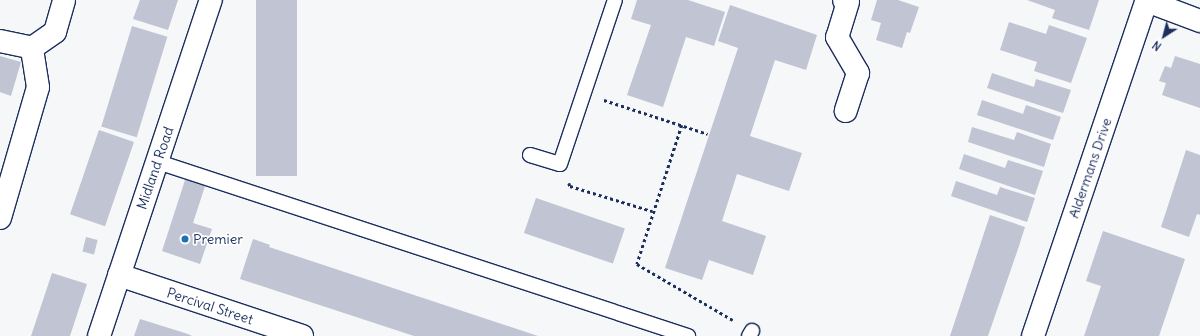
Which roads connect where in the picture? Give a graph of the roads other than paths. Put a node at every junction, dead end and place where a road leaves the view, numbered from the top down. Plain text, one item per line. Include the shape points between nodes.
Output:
1 (64, 0) edge
2 (211, 0) edge
3 (615, 0) edge
4 (844, 0) edge
5 (1147, 0) edge
6 (1200, 22) edge
7 (0, 41) edge
8 (32, 48) junction
9 (846, 111) dead end
10 (530, 155) dead end
11 (158, 162) junction
12 (0, 218) edge
13 (119, 276) junction
14 (99, 336) edge
15 (302, 336) edge
16 (688, 336) edge
17 (1033, 336) edge

1 - 8 street via 55,32
2 - 11 street, Midland Road
3 - 10 lane via 560,164
4 - 9 street via 848,2 838,37 858,73
5 - 6 street
5 - 17 street, Aldermans Drive
7 - 8 street
8 - 12 street via 38,86
11 - 13 street, Midland Road
11 - 16 lane
13 - 14 street, Midland Road
13 - 15 street, Percival Street

